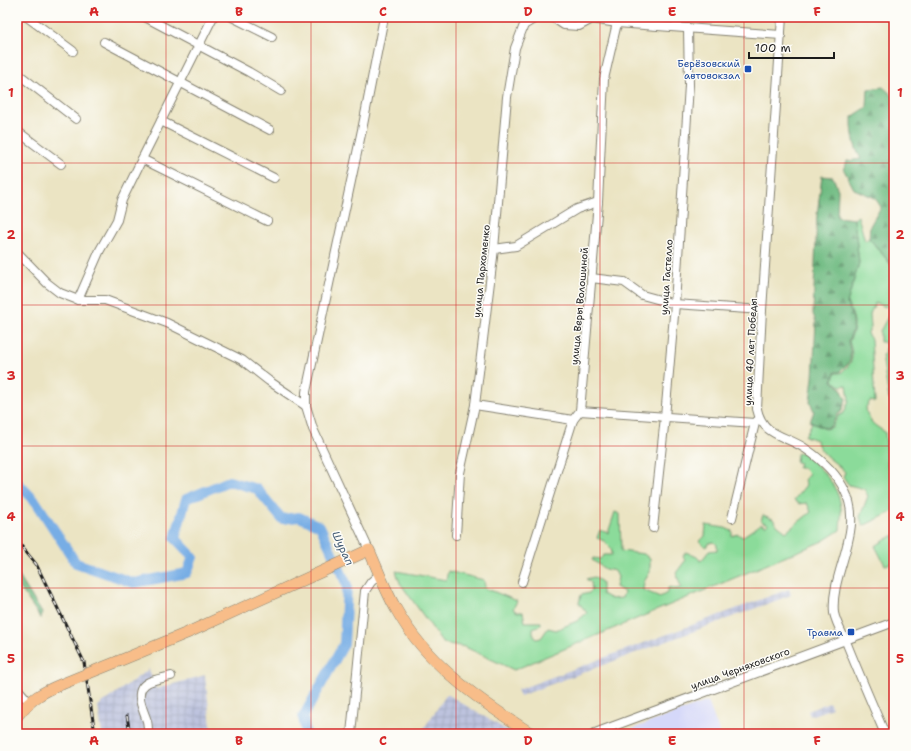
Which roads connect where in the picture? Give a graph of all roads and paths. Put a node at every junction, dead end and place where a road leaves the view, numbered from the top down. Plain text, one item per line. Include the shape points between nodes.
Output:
1 (27, 17) edge
2 (146, 17) edge
3 (213, 17) edge
4 (232, 17) edge
5 (384, 17) edge
6 (537, 17) edge
7 (552, 17) edge
8 (782, 17) edge
9 (617, 23) junction
10 (688, 28) junction
11 (781, 35) junction
12 (272, 37) dead end
13 (104, 42) dead end
14 (199, 46) junction
15 (73, 51) dead end
16 (17, 73) edge
17 (180, 83) junction
18 (281, 91) dead end
19 (76, 119) dead end
20 (161, 121) junction
21 (270, 130) dead end
22 (17, 131) edge
23 (142, 159) junction
24 (61, 164) dead end
25 (274, 178) dead end
26 (598, 202) junction
27 (267, 221) dead end
28 (494, 249) junction
29 (17, 252) edge
30 (591, 278) junction
31 (78, 300) junction
32 (675, 304) junction
33 (762, 310) junction
34 (475, 405) junction
35 (306, 406) junction
36 (580, 411) junction
37 (665, 417) junction
38 (573, 420) junction
39 (757, 421) junction
40 (732, 518) dead end
41 (653, 528) dead end
42 (456, 536) dead end
43 (369, 550) junction
44 (380, 574) junction
45 (522, 582) dead end
46 (894, 622) edge
47 (845, 640) junction
48 (171, 676) dead end
49 (17, 688) edge
50 (29, 702) junction
51 (17, 716) edge
52 (148, 734) edge
53 (352, 734) edge
54 (532, 734) edge
55 (593, 734) edge
56 (885, 734) edge

1 - 15 street
2 - 14 street
3 - 14 street
4 - 12 street
5 - 35 street via 306,392
6 - 28 street, улица Пархоменко via 524,25 515,48 507,97
7 - 9 street via 564,25 579,26 592,19
8 - 11 street, улица 40 лет Победы
9 - 10 street
9 - 26 street, улица Веры Волошиной via 604,79
10 - 11 street
10 - 32 street, улица Гастелло via 689,85
11 - 33 street, улица 40 лет Победы
13 - 17 street
14 - 17 street
14 - 18 street
16 - 19 street
17 - 20 street
17 - 21 street
20 - 23 street
20 - 25 street
22 - 24 street
23 - 27 street
23 - 31 street via 122,200 117,220 100,250
26 - 28 street via 577,209 516,246
26 - 30 street, улица Веры Волошиной
28 - 34 street, улица Пархоменко
29 - 31 street via 47,283 60,293
30 - 32 street via 624,282 642,295
30 - 36 street, улица Веры Волошиной
31 - 35 street via 105,300 167,323 242,360
32 - 33 street
32 - 37 street, улица Гастелло
33 - 39 street, улица 40 лет Победы
34 - 38 street
34 - 42 street, улица Пархоменко via 460,473
35 - 43 street via 312,429
36 - 37 street
36 - 38 street
37 - 39 street
37 - 41 street, улица Гастелло
38 - 45 street
39 - 40 street
39 - 47 street, улица 40 лет Победы via 771,432 805,448 823,462 846,492 852,526 834,592 834,614
43 - 44 main road
43 - 50 main road, bridge via 187,633 43,692
44 - 53 street via 365,591
44 - 54 main road via 396,609 426,653 466,687
46 - 47 street, улица Черняховского
47 - 55 street, улица Черняховского
47 - 56 street, улица 40 лет Победы
48 - 52 street via 149,682 141,692 140,700 148,723
49 - 50 street
50 - 51 main road

